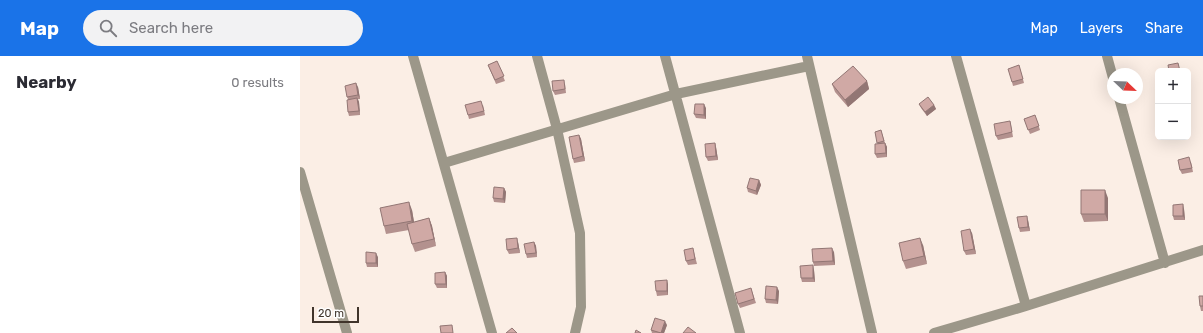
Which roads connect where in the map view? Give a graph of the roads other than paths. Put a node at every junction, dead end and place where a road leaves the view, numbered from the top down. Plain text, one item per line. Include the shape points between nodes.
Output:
1 (413, 56) edge
2 (537, 56) edge
3 (665, 56) edge
4 (956, 56) edge
5 (1107, 56) edge
6 (808, 61) edge
7 (1110, 68) edge
8 (676, 94) junction
9 (1121, 104) edge
10 (557, 129) junction
11 (444, 163) junction
12 (300, 172) edge
13 (303, 193) edge
14 (1203, 250) edge
15 (1165, 263) junction
16 (1026, 306) junction
17 (347, 333) edge
18 (492, 333) edge
19 (574, 333) edge
20 (740, 333) edge
21 (872, 333) edge
22 (934, 333) edge

1 - 11 street
2 - 10 street
3 - 8 street
4 - 16 street
5 - 7 street
6 - 8 street
6 - 21 street
8 - 10 street
8 - 20 street
9 - 15 street
10 - 11 street
10 - 19 street via 580,233 581,307
11 - 18 street
12 - 13 street
13 - 17 street
14 - 15 street
15 - 16 street
16 - 22 street

